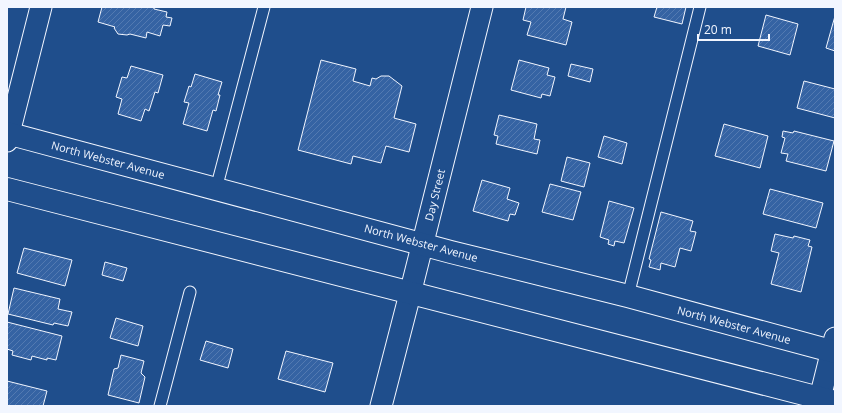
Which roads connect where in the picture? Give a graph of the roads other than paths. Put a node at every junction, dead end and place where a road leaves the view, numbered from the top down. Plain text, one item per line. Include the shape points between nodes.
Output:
1 (41, 7) edge
2 (264, 7) edge
3 (482, 7) edge
4 (700, 7) edge
5 (8, 136) edge
6 (7, 189) edge
7 (216, 189) junction
8 (422, 244) junction
9 (190, 292) dead end
10 (410, 294) junction
11 (628, 296) junction
12 (834, 347) edge
13 (824, 402) edge
14 (160, 406) edge
15 (380, 406) edge

1 - 5 street
2 - 7 lane
3 - 8 street, Day Street
4 - 11 lane
5 - 7 main road, North Webster Avenue
6 - 10 main road
7 - 8 main road, North Webster Avenue
8 - 10 street, Day Street
8 - 11 main road, North Webster Avenue
9 - 14 lane
10 - 13 main road
10 - 15 street, Day Street
11 - 12 main road, North Webster Avenue
12 - 13 street

